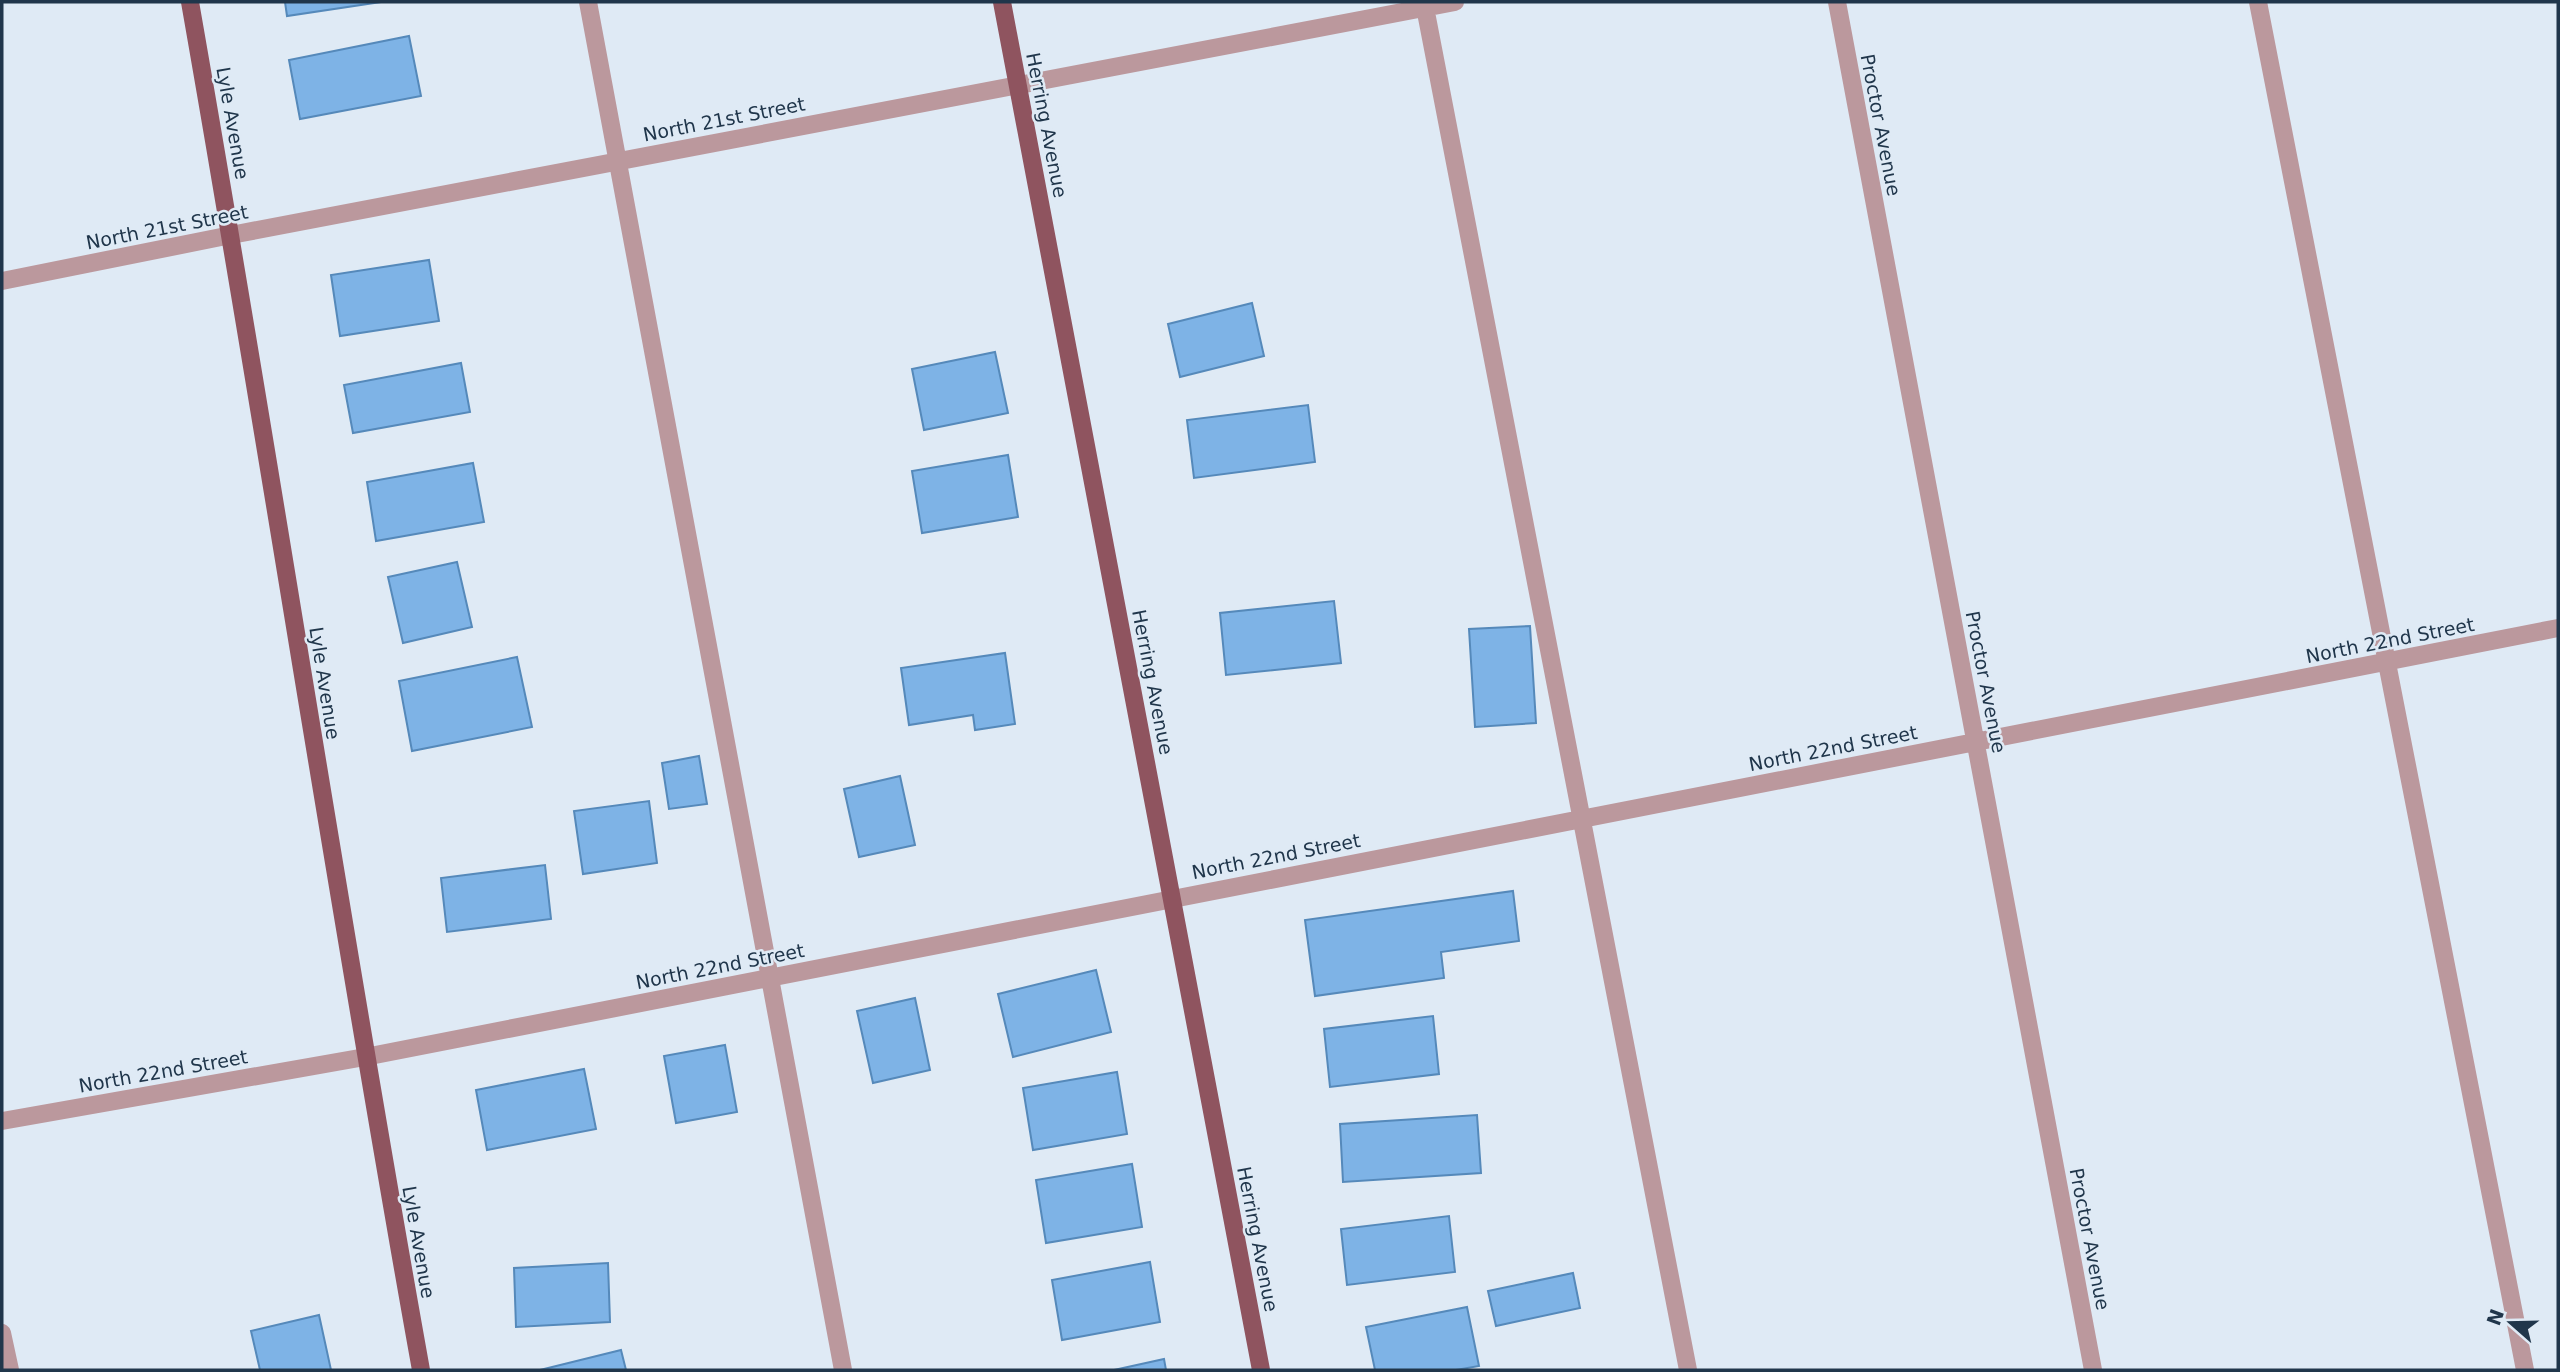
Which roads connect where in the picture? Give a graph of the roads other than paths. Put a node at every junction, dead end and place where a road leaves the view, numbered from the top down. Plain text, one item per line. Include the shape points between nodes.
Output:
1 (190, 2) edge
2 (588, 2) edge
3 (1002, 2) edge
4 (1455, 2) edge
5 (1837, 2) edge
6 (2258, 2) edge
7 (1425, 5) edge
8 (1018, 85) junction
9 (617, 161) junction
10 (231, 235) junction
11 (2, 281) edge
12 (2558, 628) edge
13 (2387, 662) junction
14 (1976, 741) junction
15 (1583, 818) junction
16 (1173, 898) junction
17 (772, 977) junction
18 (365, 1057) junction
19 (2, 1121) edge
20 (2, 1333) edge
21 (10, 1370) edge
22 (421, 1370) edge
23 (844, 1370) edge
24 (1261, 1370) edge
25 (1688, 1370) edge
26 (2093, 1370) edge
27 (2525, 1370) edge

1 - 10 main road, Lyle Avenue
2 - 9 street
3 - 8 main road, Herring Avenue
4 - 7 street, North 21st Street
5 - 14 street, Proctor Avenue
6 - 13 street
7 - 8 street, North 21st Street
7 - 15 street
8 - 9 street, North 21st Street
8 - 16 main road, Herring Avenue
9 - 10 street, North 21st Street
9 - 17 street
10 - 11 street, North 21st Street
10 - 18 main road, Lyle Avenue
12 - 13 street, North 22nd Street
13 - 14 street, North 22nd Street
13 - 27 street
14 - 15 street, North 22nd Street
14 - 26 street, Proctor Avenue
15 - 16 street, North 22nd Street
15 - 25 street
16 - 17 street, North 22nd Street
16 - 24 main road, Herring Avenue
17 - 18 street, North 22nd Street
17 - 23 street
18 - 19 street, North 22nd Street
18 - 22 main road, Lyle Avenue
20 - 21 street

